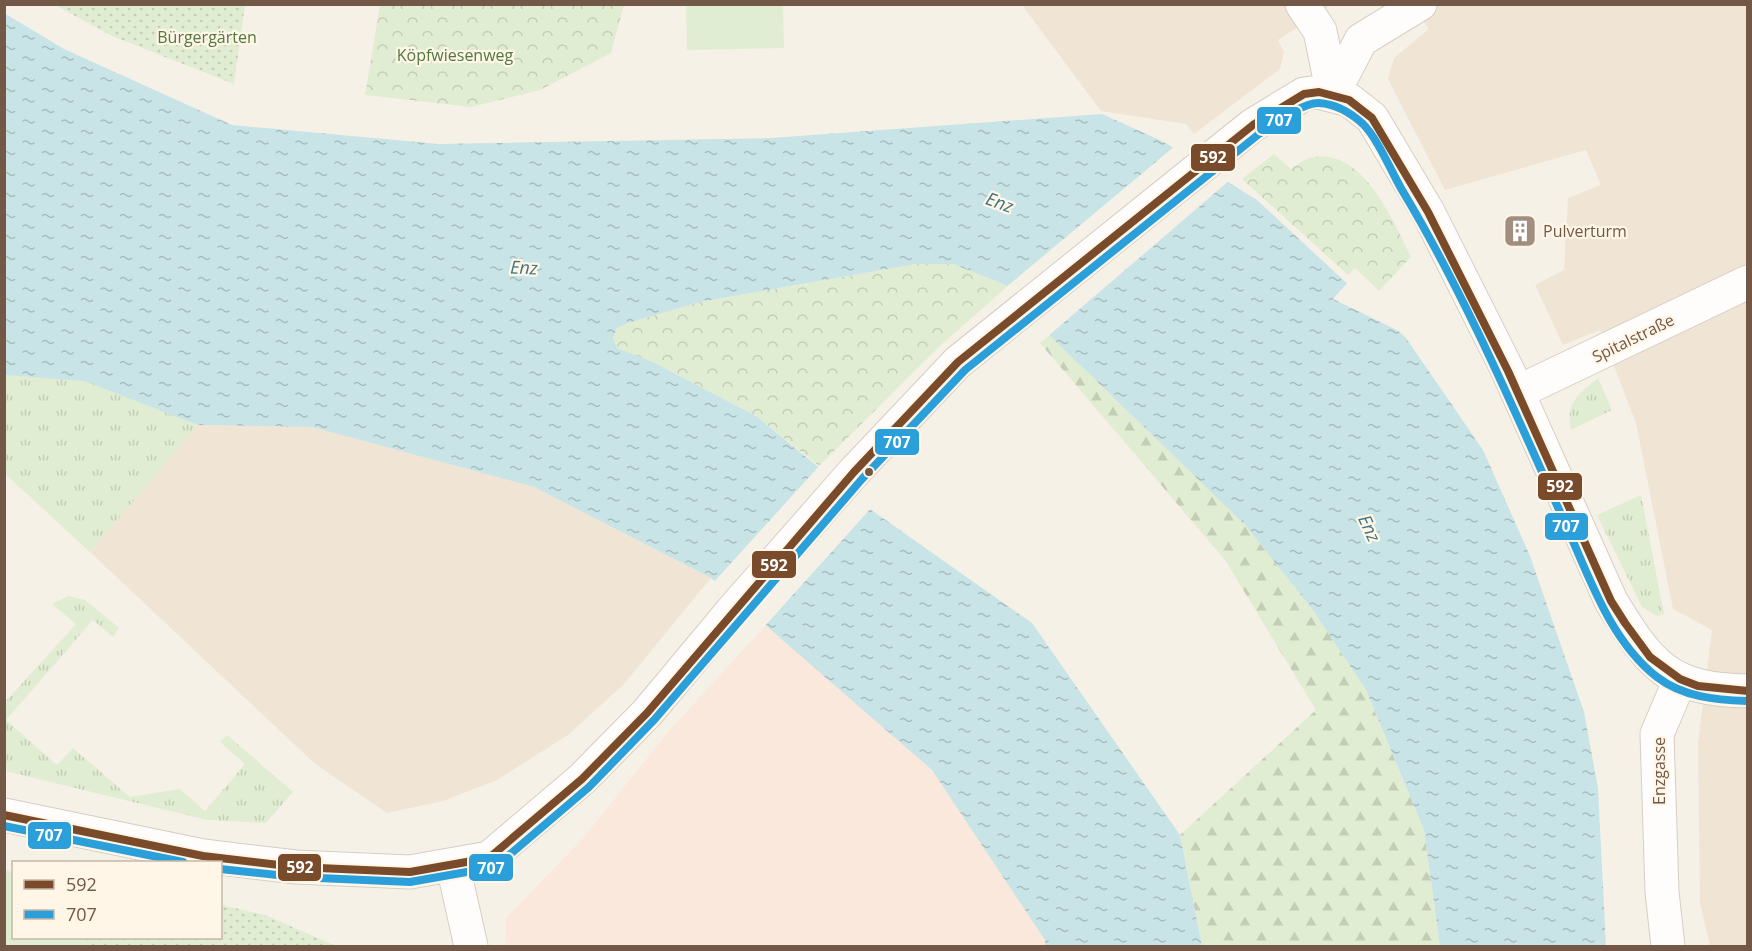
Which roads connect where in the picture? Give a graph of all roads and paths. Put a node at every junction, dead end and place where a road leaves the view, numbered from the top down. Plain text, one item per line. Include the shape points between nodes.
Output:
1 (1302, 4) edge
2 (1420, 4) edge
3 (1333, 94) junction
4 (1748, 282) edge
5 (1518, 392) junction
6 (1680, 680) junction
7 (1748, 691) edge
8 (4, 814) edge
9 (453, 866) junction
10 (471, 946) edge
11 (1668, 946) edge

1 - 3 street via 1320,31
2 - 3 street via 1361,40
3 - 5 street via 1361,107 1372,118 1428,212
3 - 9 street via 1319,92 1296,98 1252,125 958,362 848,480 647,713 582,779 489,858
4 - 5 street, Spitalstraße
5 - 6 street via 1611,602 1652,662
6 - 7 street via 1701,687
6 - 11 street, Enzgasse via 1657,734 1662,892
8 - 9 street via 226,859 355,872 410,872
9 - 10 street

